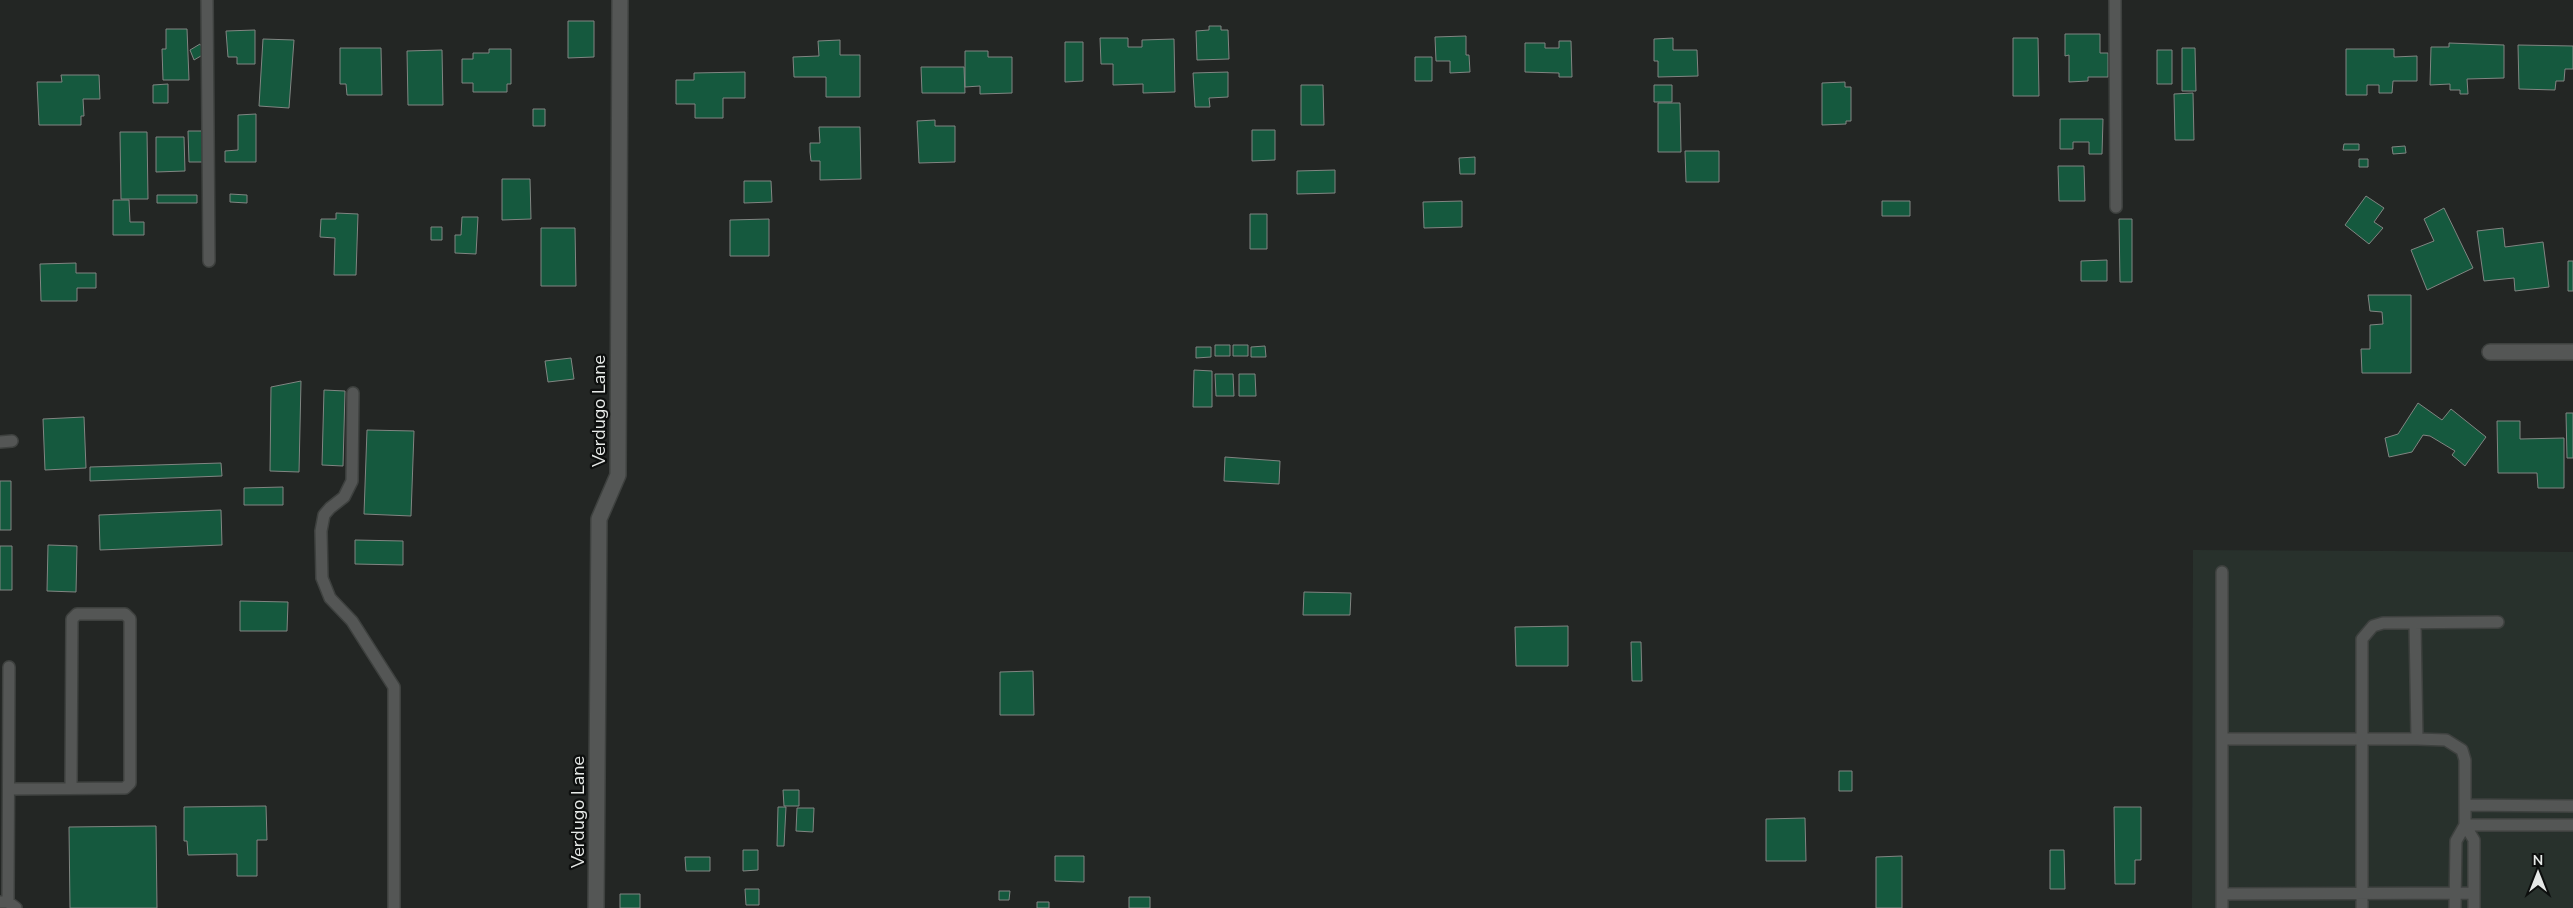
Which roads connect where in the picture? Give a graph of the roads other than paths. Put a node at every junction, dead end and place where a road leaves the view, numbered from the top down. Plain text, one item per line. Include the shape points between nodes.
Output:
1 (207, 0) edge
2 (620, 0) edge
3 (2115, 0) edge
4 (2116, 207) dead end
5 (209, 261) dead end
6 (2490, 352) dead end
7 (2573, 352) edge
8 (353, 393) dead end
9 (12, 441) dead end
10 (0, 442) edge
11 (2222, 572) dead end
12 (2498, 622) dead end
13 (2415, 623) junction
14 (10, 667) dead end
15 (2222, 739) junction
16 (2417, 739) junction
17 (2360, 740) junction
18 (71, 788) junction
19 (9, 789) junction
20 (2466, 805) junction
21 (2573, 806) edge
22 (2466, 824) junction
23 (2573, 825) edge
24 (2474, 893) junction
25 (2222, 894) junction
26 (2362, 894) junction
27 (2455, 894) junction
28 (8, 904) edge
29 (394, 908) edge
30 (596, 908) edge
31 (2222, 908) edge
32 (2362, 908) edge
33 (2455, 908) edge
34 (2474, 908) edge

1 - 5 lane
2 - 30 street, Verdugo Lane via 618,475 599,519
3 - 4 lane
6 - 7 street
8 - 29 lane via 352,481 344,497 324,515 322,578 330,598 352,621 394,687
9 - 10 lane
11 - 15 lane
12 - 13 lane
13 - 16 lane
13 - 17 lane via 2373,626 2362,639
14 - 19 lane
15 - 17 lane
15 - 25 lane
16 - 17 lane
16 - 20 lane via 2446,740 2462,750
17 - 26 lane
18 - 18 lane via 125,788 130,782 130,619 125,614 77,614 72,619
18 - 19 lane
19 - 28 lane
20 - 21 lane
20 - 22 lane
22 - 23 lane
22 - 24 lane via 2474,840
22 - 27 lane via 2456,841
24 - 27 lane
24 - 34 lane
25 - 26 lane
25 - 31 lane
26 - 27 lane
26 - 32 lane
27 - 33 lane

